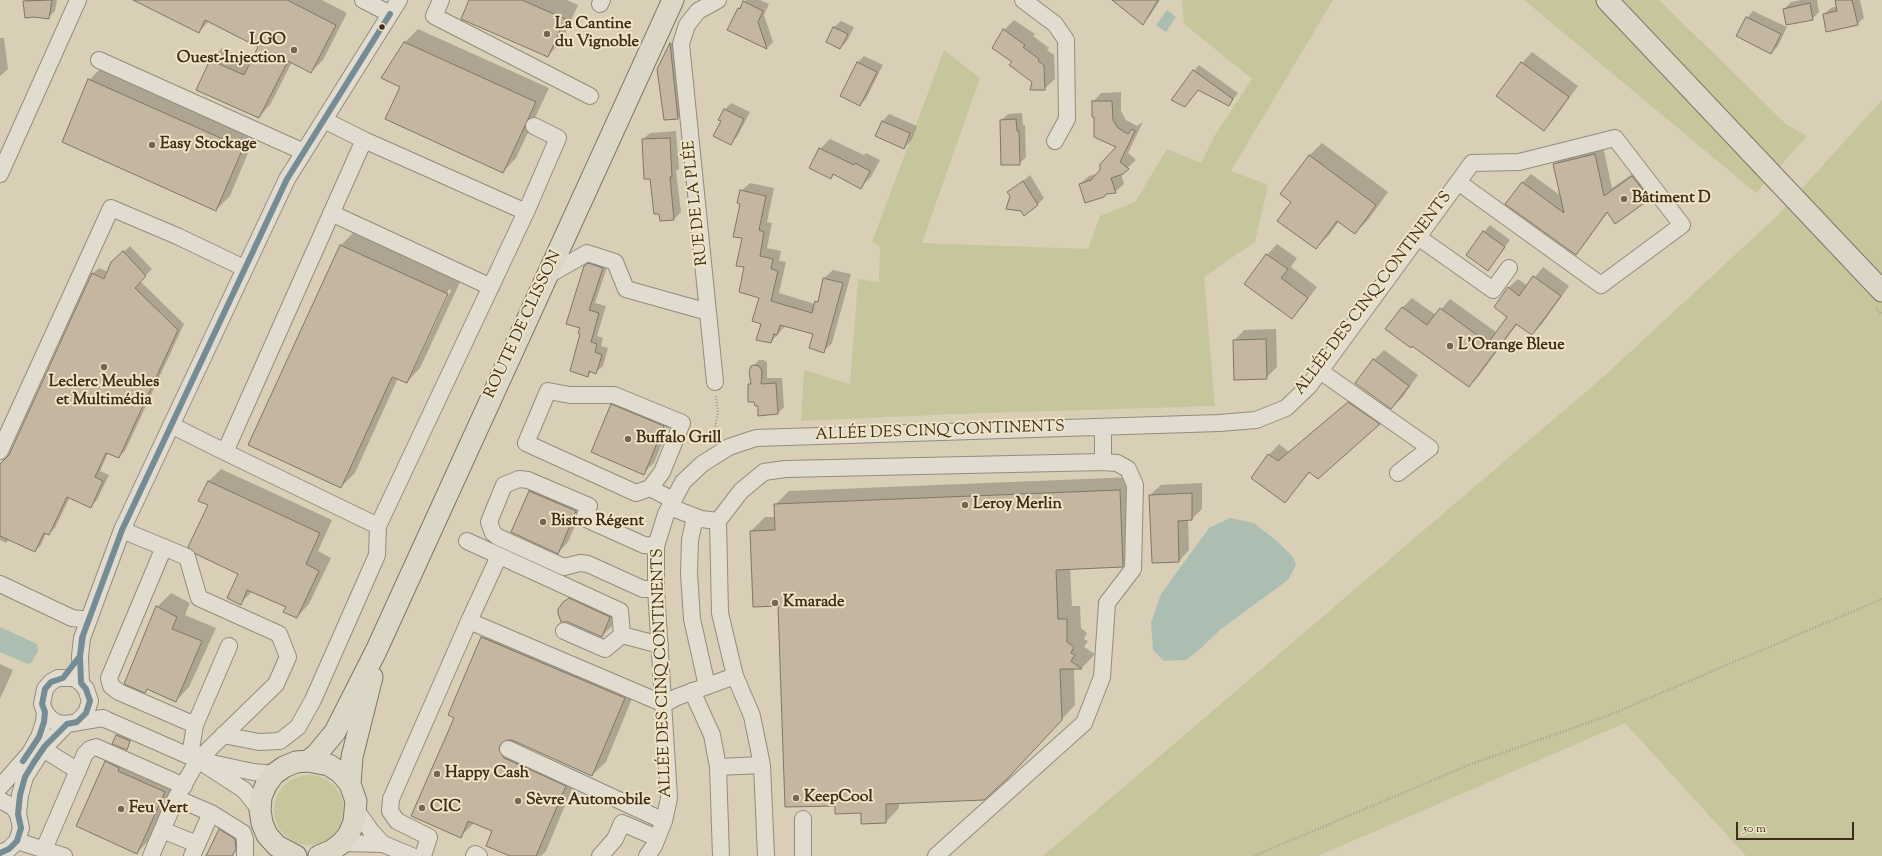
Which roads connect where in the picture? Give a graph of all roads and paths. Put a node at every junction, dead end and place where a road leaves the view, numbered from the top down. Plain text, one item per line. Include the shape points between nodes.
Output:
1 (78, 0) edge
2 (363, 0) edge
3 (399, 0) edge
4 (441, 0) edge
5 (673, 0) edge
6 (718, 0) edge
7 (1023, 0) edge
8 (1607, 0) edge
9 (390, 14) junction
10 (99, 60) dead end
11 (590, 96) dead end
12 (324, 120) junction
13 (534, 126) dead end
14 (364, 140) junction
15 (1055, 140) dead end
16 (304, 152) junction
17 (0, 174) edge
18 (1458, 182) junction
19 (526, 212) junction
20 (331, 213) junction
21 (1418, 237) junction
22 (244, 268) junction
23 (1510, 268) dead end
24 (547, 276) junction
25 (491, 287) junction
26 (1882, 291) edge
27 (708, 312) junction
28 (1320, 371) junction
29 (715, 382) joint
30 (171, 425) junction
31 (1102, 427) junction
32 (0, 451) edge
33 (226, 452) junction
34 (721, 452) junction
35 (1103, 462) junction
36 (1398, 473) dead end
37 (650, 488) junction
38 (671, 503) junction
39 (695, 517) junction
40 (718, 521) junction
41 (378, 526) junction
42 (122, 530) junction
43 (467, 541) dead end
44 (656, 546) junction
45 (164, 547) junction
46 (499, 556) junction
47 (0, 584) edge
48 (656, 589) junction
49 (1882, 599) edge
50 (89, 620) junction
51 (469, 621) junction
52 (564, 631) dead end
53 (622, 635) junction
54 (660, 645) junction
55 (229, 646) dead end
56 (376, 651) junction
57 (80, 656) junction
58 (735, 676) junction
59 (63, 678) junction
60 (84, 686) junction
61 (699, 689) junction
62 (664, 704) junction
63 (45, 712) junction
64 (103, 718) junction
65 (72, 723) junction
66 (195, 725) junction
67 (223, 735) junction
68 (43, 749) junction
69 (508, 749) dead end
70 (194, 758) junction
71 (308, 761) junction
72 (762, 765) junction
73 (718, 767) junction
74 (78, 771) junction
75 (274, 774) junction
76 (350, 784) junction
77 (0, 788) edge
78 (180, 792) junction
79 (0, 800) edge
80 (260, 810) junction
81 (356, 810) junction
82 (211, 813) junction
83 (18, 814) junction
84 (804, 819) dead end
85 (664, 821) junction
86 (162, 830) junction
87 (267, 835) junction
88 (657, 838) junction
89 (17, 841) junction
90 (342, 843) junction
91 (383, 844) junction
92 (44, 849) junction
93 (195, 850) edge
94 (0, 855) edge
95 (64, 856) edge
96 (151, 856) edge
97 (245, 856) edge
98 (266, 856) edge
99 (296, 856) edge
100 (319, 856) edge
101 (412, 856) edge
102 (423, 856) edge
103 (474, 856) edge
104 (479, 856) edge
105 (600, 856) edge
106 (647, 856) edge
107 (722, 856) edge
108 (766, 856) edge
109 (803, 856) edge
110 (936, 856) edge
111 (1254, 856) edge

1 - 17 street
2 - 9 street
3 - 9 street
4 - 11 street via 434,16
5 - 24 main road, ROUTE DE CLISSON
6 - 27 street, RUE DE LA PLÉE via 698,11 687,25 681,44
7 - 15 street via 1055,24 1066,40 1067,119
8 - 26 main road
9 - 12 street
10 - 16 street
12 - 14 street
12 - 16 street
13 - 19 street via 558,138
14 - 19 street
14 - 20 street
16 - 22 street via 287,179
18 - 18 street, ALLÉE DES CINQ CONTINENTS via 1472,163 1519,162 1615,138 1682,225 1601,285
18 - 21 street, ALLÉE DES CINQ CONTINENTS
19 - 25 street
20 - 25 street
20 - 33 street
21 - 23 street via 1493,290
21 - 28 street, ALLÉE DES CINQ CONTINENTS
22 - 30 street
22 - 32 street via 111,208
24 - 27 street via 587,252 615,262 626,289
24 - 56 main road, ROUTE DE CLISSON
25 - 41 street
27 - 29 street, RUE DE LA PLÉE
28 - 31 street, ALLÉE DES CINQ CONTINENTS via 1309,386 1286,408 1256,420 1219,424
28 - 36 street via 1430,448
29 - 34 path via 718,414 714,432
30 - 33 street
30 - 42 street
31 - 34 street, ALLÉE DES CINQ CONTINENTS via 756,438
31 - 35 street
33 - 41 street
34 - 38 street, ALLÉE DES CINQ CONTINENTS via 702,464 683,482
35 - 40 street via 785,469 764,472 742,491
35 - 110 street via 1117,463 1128,469 1135,485 1133,569 1107,603 1102,677 1084,723
37 - 37 street via 662,472 682,423 614,395 570,395 548,391 526,443 636,492
37 - 38 street
38 - 39 street
38 - 44 street, ALLÉE DES CINQ CONTINENTS
39 - 40 street
39 - 61 street via 690,540 689,573
40 - 58 street via 720,613
41 - 67 street via 377,555 313,700 298,727 280,741 259,742
42 - 45 street
42 - 50 street
43 - 46 street
44 - 48 street, ALLÉE DES CINQ CONTINENTS
44 - 48 street via 644,545 584,518 589,506 528,480 519,479 504,485 489,522 492,533 498,537 564,567 588,564 643,589
45 - 66 street via 109,678 111,686 119,692
45 - 67 street via 187,557 199,598 279,634 288,657 276,684
46 - 51 street
46 - 53 street via 620,611
47 - 50 street via 72,618
48 - 54 street, ALLÉE DES CINQ CONTINENTS
49 - 111 path via 1607,716 1471,764
50 - 57 street via 82,638
51 - 62 street
51 - 102 street via 391,799 390,811 397,821 429,837
52 - 53 street via 605,649
53 - 54 street
54 - 62 street, ALLÉE DES CINQ CONTINENTS
55 - 66 street
56 - 71 main road, ROUTE DE CLISSON via 335,732
56 - 76 main road, ROUTE DE CLISSON via 370,687 352,757
57 - 59 street
57 - 60 street
58 - 61 street
58 - 72 street via 752,716
59 - 60 street via 74,678
59 - 63 street via 51,682 46,688 42,704
60 - 64 street
60 - 65 street via 90,701 86,713
61 - 62 street
61 - 73 street
62 - 85 street, ALLÉE DES CINQ CONTINENTS via 669,798
63 - 65 street via 57,723
63 - 77 street via 39,737 30,753
64 - 65 street
64 - 70 street
65 - 68 street
66 - 70 street
67 - 70 street
68 - 74 street
68 - 83 street via 25,777
69 - 85 street
70 - 75 street via 253,772
70 - 78 street
70 - 80 street via 244,790
71 - 75 main road, ROUTE DE CLISSON via 296,762
71 - 76 main road, ROUTE DE CLISSON via 329,765 341,773
72 - 73 street
72 - 108 street
73 - 107 street
74 - 78 street via 85,754 96,747
74 - 92 street
75 - 80 main road, ROUTE DE CLISSON via 261,797
76 - 81 main road, ROUTE DE CLISSON
78 - 82 street
78 - 86 street
79 - 83 street via 13,807
80 - 87 main road, ROUTE DE CLISSON
81 - 90 main road, ROUTE DE CLISSON via 350,834
81 - 91 street
82 - 93 street
82 - 97 street via 243,833
83 - 89 street via 21,828
84 - 109 street
85 - 88 street, ALLÉE DES CINQ CONTINENTS
86 - 93 street
86 - 96 street
87 - 98 main road, ROUTE DE CLISSON
87 - 99 main road, ROUTE DE CLISSON via 277,846
88 - 105 street via 622,823 615,839
88 - 106 street, ALLÉE DES CINQ CONTINENTS
89 - 92 street
89 - 94 street
90 - 91 street
90 - 100 main road, ROUTE DE CLISSON via 331,852
91 - 101 street
92 - 95 street
103 - 104 street

